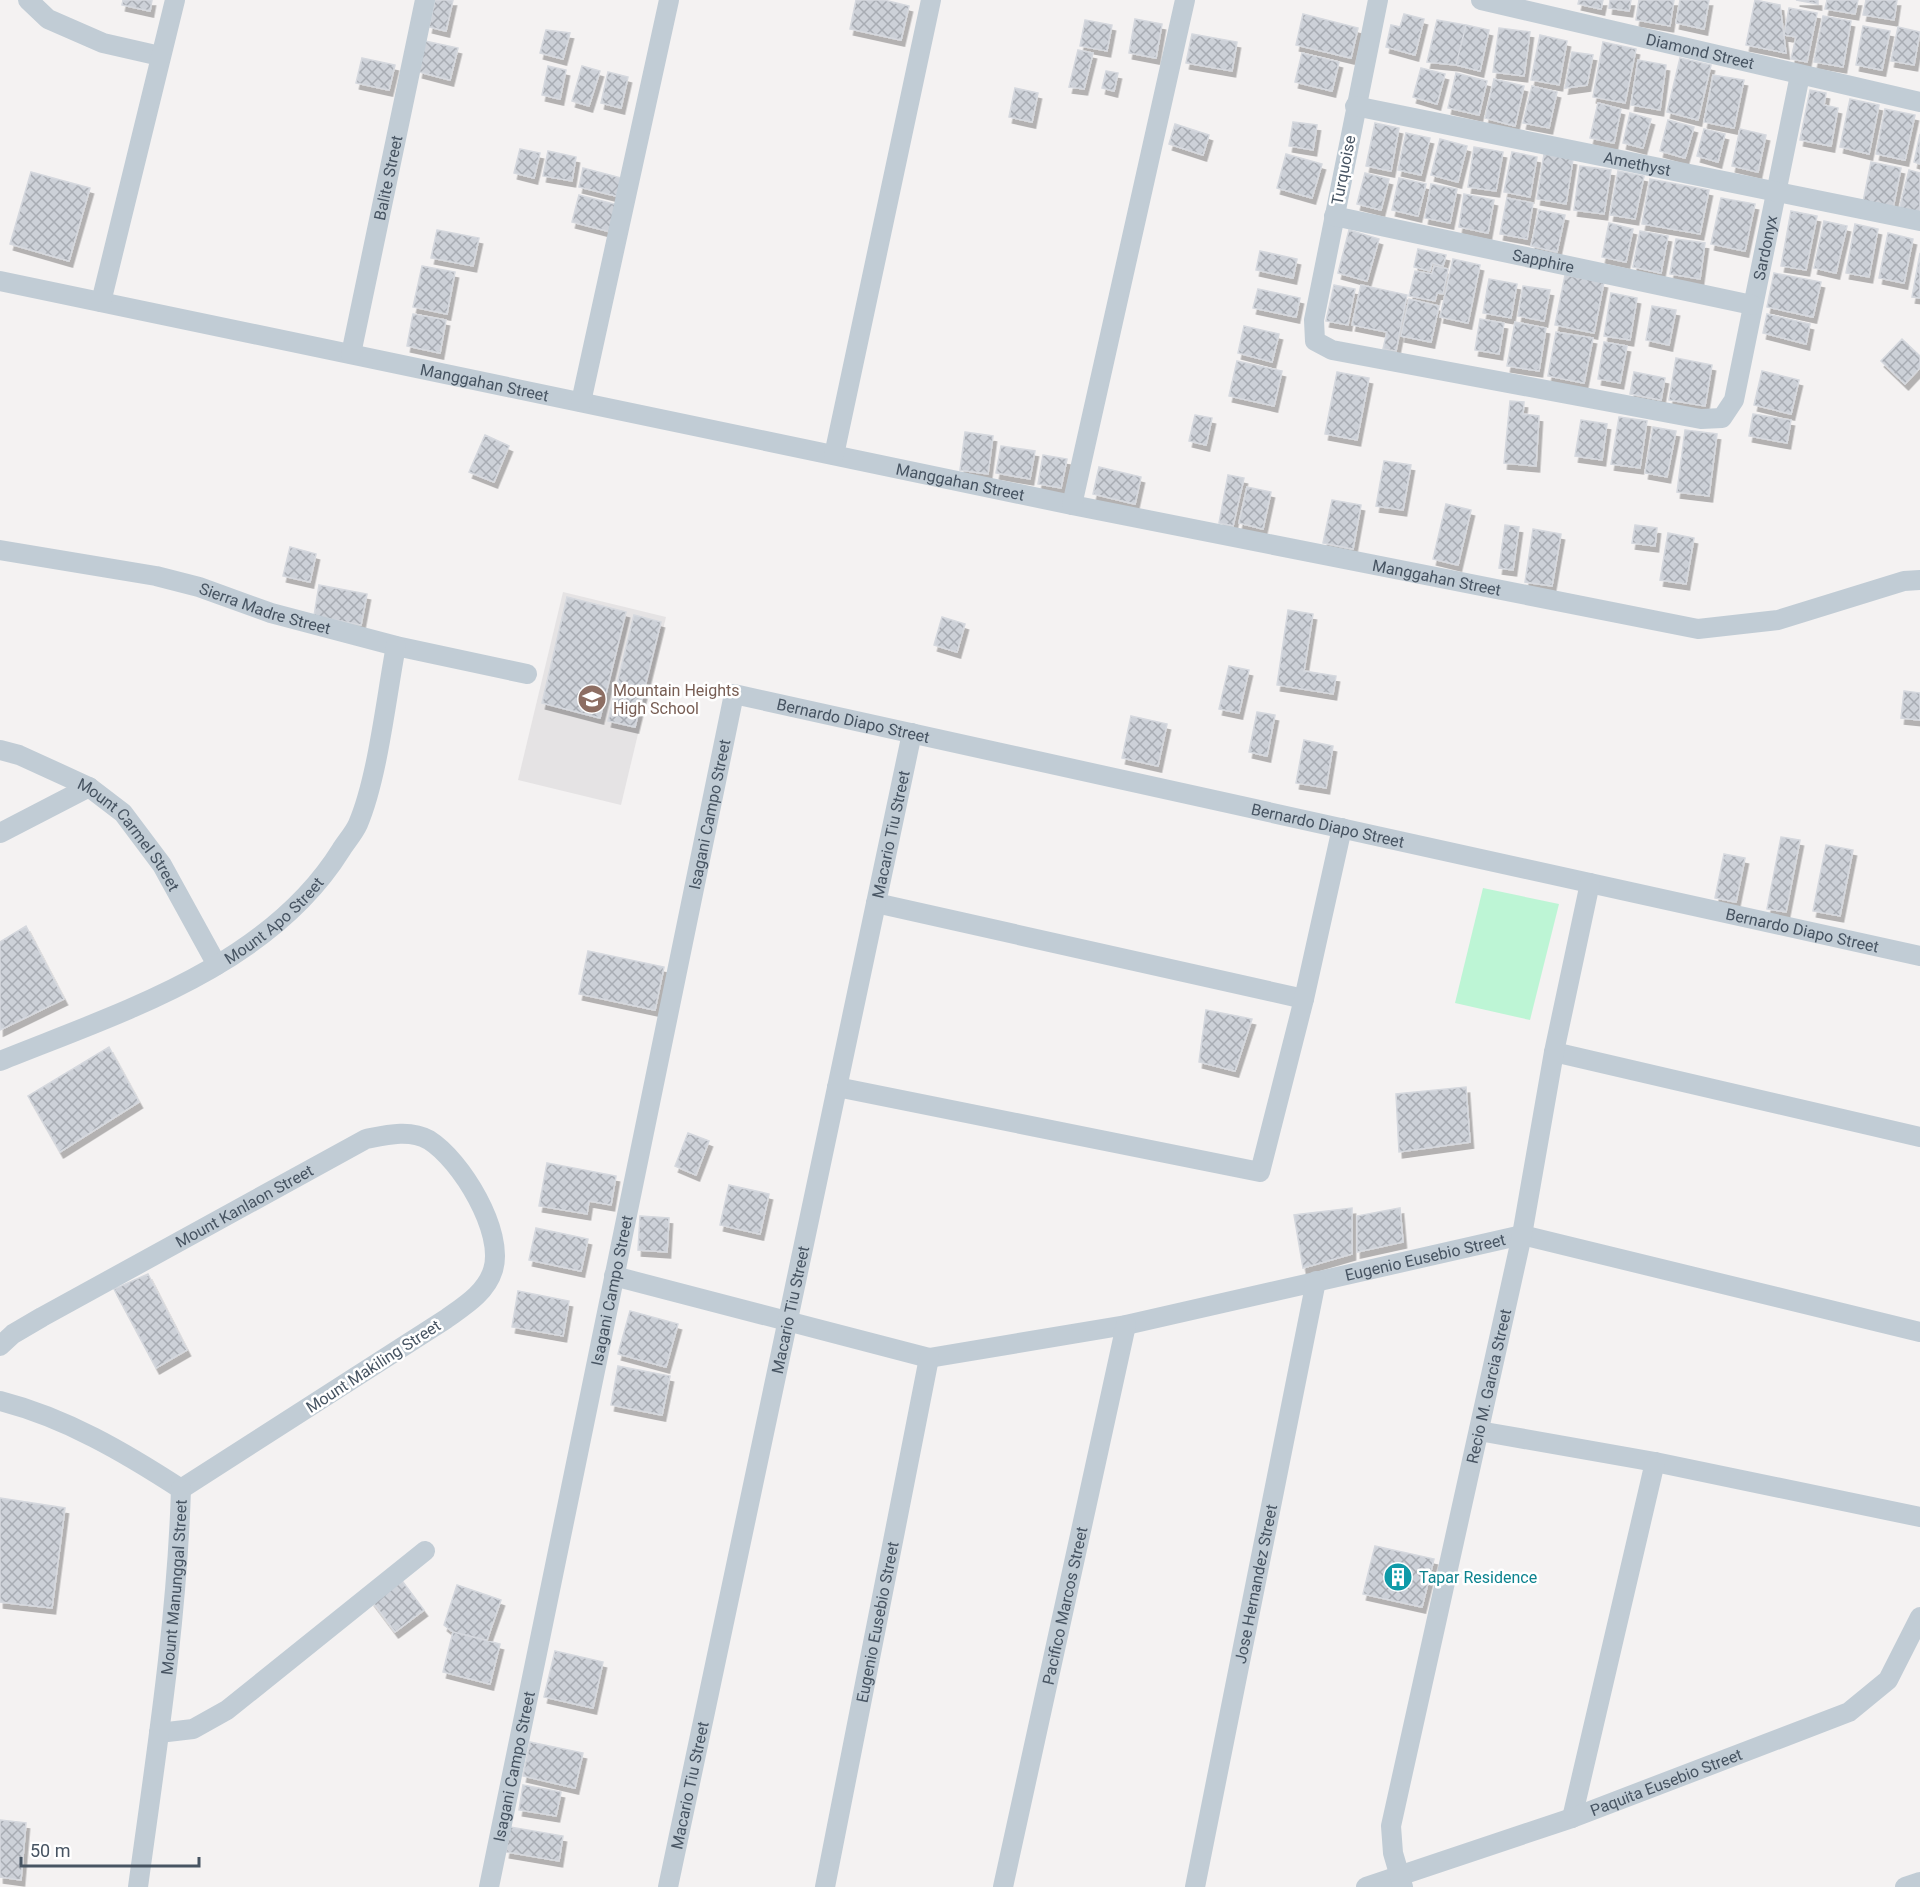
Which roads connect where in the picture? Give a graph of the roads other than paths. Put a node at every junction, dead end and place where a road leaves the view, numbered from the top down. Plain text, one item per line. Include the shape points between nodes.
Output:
1 (28, 0) edge
2 (176, 0) edge
3 (425, 0) edge
4 (669, 0) edge
5 (931, 0) edge
6 (1185, 0) edge
7 (1378, 0) edge
8 (1481, 0) edge
9 (1503, 2) edge
10 (160, 56) junction
11 (1800, 75) junction
12 (1920, 102) edge
13 (1355, 106) junction
14 (1776, 191) junction
15 (1334, 216) junction
16 (1920, 221) edge
17 (0, 281) edge
18 (101, 302) junction
19 (1752, 305) junction
20 (351, 354) junction
21 (581, 402) junction
22 (1722, 417) joint
23 (834, 455) junction
24 (1072, 505) junction
25 (0, 550) edge
26 (1920, 580) edge
27 (396, 646) junction
28 (527, 674) dead end
29 (734, 694) joint
30 (912, 733) junction
31 (0, 750) edge
32 (89, 787) junction
33 (1342, 828) junction
34 (0, 833) edge
35 (1590, 883) junction
36 (876, 903) junction
37 (1920, 956) edge
38 (217, 965) junction
39 (1304, 999) junction
40 (1554, 1052) junction
41 (0, 1061) edge
42 (837, 1087) junction
43 (1920, 1137) edge
44 (479, 1201) joint
45 (1522, 1235) junction
46 (614, 1276) junction
47 (1316, 1281) junction
48 (788, 1320) junction
49 (1126, 1325) junction
50 (1920, 1332) edge
51 (0, 1346) edge
52 (929, 1358) junction
53 (0, 1401) edge
54 (1479, 1431) junction
55 (1655, 1462) junction
56 (181, 1489) junction
57 (1920, 1517) edge
58 (425, 1551) dead end
59 (1920, 1617) edge
60 (159, 1733) junction
61 (1572, 1818) junction
62 (1401, 1882) edge
63 (1920, 1882) edge
64 (138, 1887) edge
65 (489, 1887) edge
66 (668, 1887) edge
67 (825, 1887) edge
68 (1003, 1887) edge
69 (1195, 1887) edge
70 (1366, 1887) edge
71 (1905, 1887) edge

1 - 10 street via 48,19 103,43
2 - 10 street
3 - 20 street, Balite Street
4 - 21 street
5 - 23 street
6 - 24 street
7 - 13 street, Turquoise
8 - 9 street, Diamond Street
9 - 11 street, Diamond Street
10 - 18 street
11 - 12 street, Diamond Street
11 - 14 street, Sardonyx
13 - 14 street, Amethyst
13 - 15 street, Turquoise
14 - 16 street, Amethyst
14 - 19 street, Sardonyx
15 - 19 street, Sapphire
15 - 22 street, Turquoise via 1314,320 1315,341 1332,350 1701,419
17 - 18 street, Manggahan Street
18 - 20 street, Manggahan Street
19 - 22 street, Sardonyx via 1734,400
20 - 21 street, Manggahan Street
21 - 23 street, Manggahan Street
23 - 24 street, Manggahan Street
24 - 26 street, Manggahan Street via 1698,629 1778,620 1904,581
25 - 27 street, Sierra Madre Street via 156,576 272,613
27 - 28 street, Sierra Madre Street
27 - 38 street, Mount Apo Street via 372,775 358,824 325,875 273,927
29 - 30 street, Bernardo Diapo Street
29 - 46 street, Isagani Campo Street
30 - 33 street, Bernardo Diapo Street
30 - 36 street, Macario Tiu Street
31 - 32 street, Mount Carmel Street
32 - 34 street
32 - 38 street, Mount Carmel Street via 123,813 162,865
33 - 35 street, Bernardo Diapo Street
33 - 39 street
35 - 37 street, Bernardo Diapo Street
35 - 40 street, Recio M. Garcia Street
36 - 39 street
36 - 42 street, Macario Tiu Street
38 - 41 street, Mount Apo Street via 125,1010
39 - 42 street via 1260,1172
40 - 43 street
40 - 45 street, Recio M. Garcia Street
42 - 48 street, Macario Tiu Street
44 - 51 street, Mount Kanlaon Street via 455,1164 428,1140 398,1133 366,1139 42,1317
44 - 56 street, Mount Makiling Street via 495,1241 493,1270 479,1294 447,1319
45 - 47 street, Eugenio Eusebio Street
45 - 50 street, Eugenio Eusebio Street
45 - 54 street, Recio M. Garcia Street
46 - 48 street, Eugenio Eusebio Street
46 - 65 street, Isagani Campo Street
47 - 49 street, Eugenio Eusebio Street
47 - 69 street, Jose Hernandez Street
48 - 52 street, Eugenio Eusebio Street
48 - 66 street, Macario Tiu Street
49 - 52 street, Eugenio Eusebio Street
49 - 68 street, Pacifico Marcos Street
52 - 67 street, Eugenio Eusebio Street
53 - 56 street, Mount Manunggal Street via 71,1426 126,1454
54 - 55 street
54 - 62 street, Recio M. Garcia Street via 1391,1826
55 - 57 street
55 - 61 street
56 - 60 street, Mount Manunggal Street via 179,1553
58 - 60 street via 227,1710 193,1729
59 - 61 street, Paquita Eusebio Street via 1888,1680 1850,1712
60 - 64 street, Mount Manunggal Street
61 - 62 street, Paquita Eusebio Street
62 - 70 street, Paquita Eusebio Street
63 - 71 street

